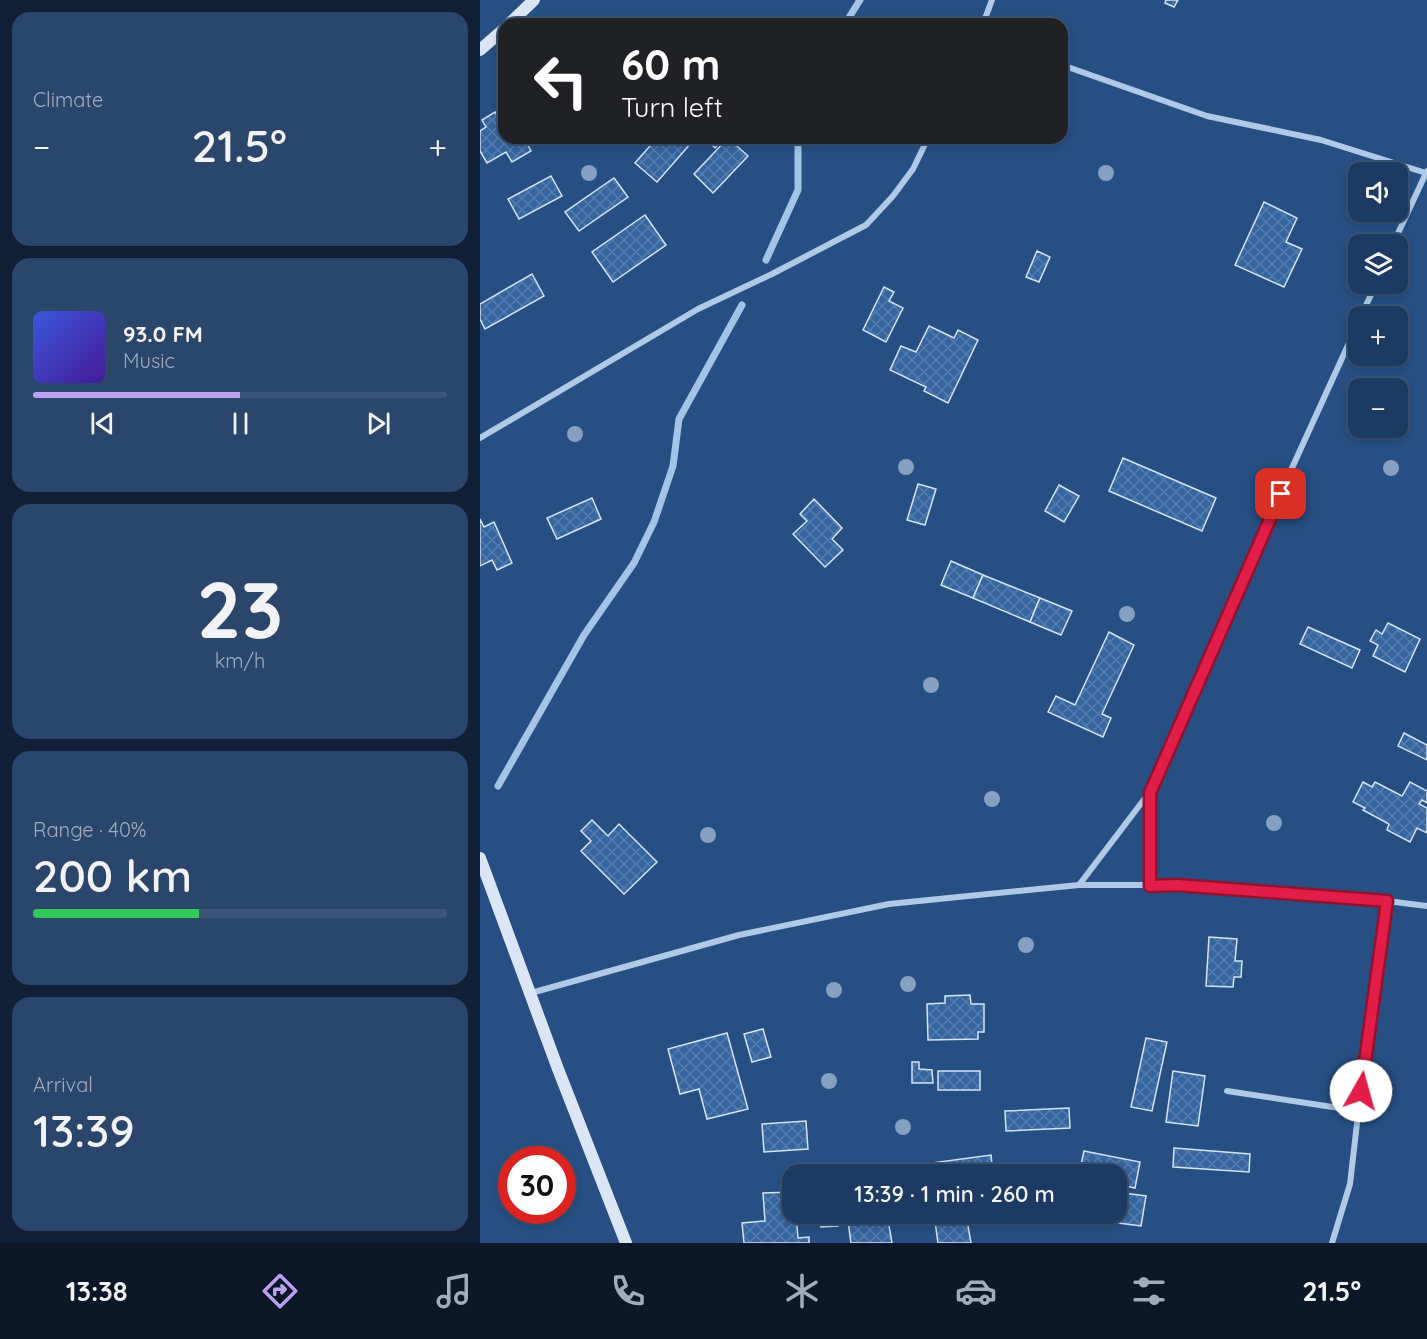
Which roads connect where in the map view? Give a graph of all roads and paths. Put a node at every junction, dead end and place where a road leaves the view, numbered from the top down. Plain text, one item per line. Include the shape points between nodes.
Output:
1 (534, 0) edge
2 (992, 0) edge
3 (516, 18) edge
4 (986, 18) edge
5 (498, 35) edge
6 (480, 50) edge
7 (1068, 67) edge
8 (925, 144) edge
9 (1426, 172) edge
10 (1398, 234) edge
11 (1348, 345) edge
12 (480, 438) edge
13 (1150, 793) junction
14 (480, 858) edge
15 (1079, 885) junction
16 (1150, 886) junction
17 (1387, 901) junction
18 (1427, 906) edge
19 (531, 993) junction
20 (1227, 1091) dead end
21 (1359, 1111) junction
22 (626, 1243) edge
23 (1332, 1243) edge

1 - 3 street
2 - 4 street
5 - 6 street
7 - 9 street via 1207,116 1321,140
8 - 12 street via 913,169 866,225 698,309
9 - 10 street
11 - 13 street
13 - 15 street
13 - 16 street
14 - 19 street
15 - 16 street
15 - 19 street via 889,904 739,935
16 - 17 street
17 - 18 street
17 - 21 street
19 - 22 street
20 - 21 street
21 - 23 street via 1350,1184

